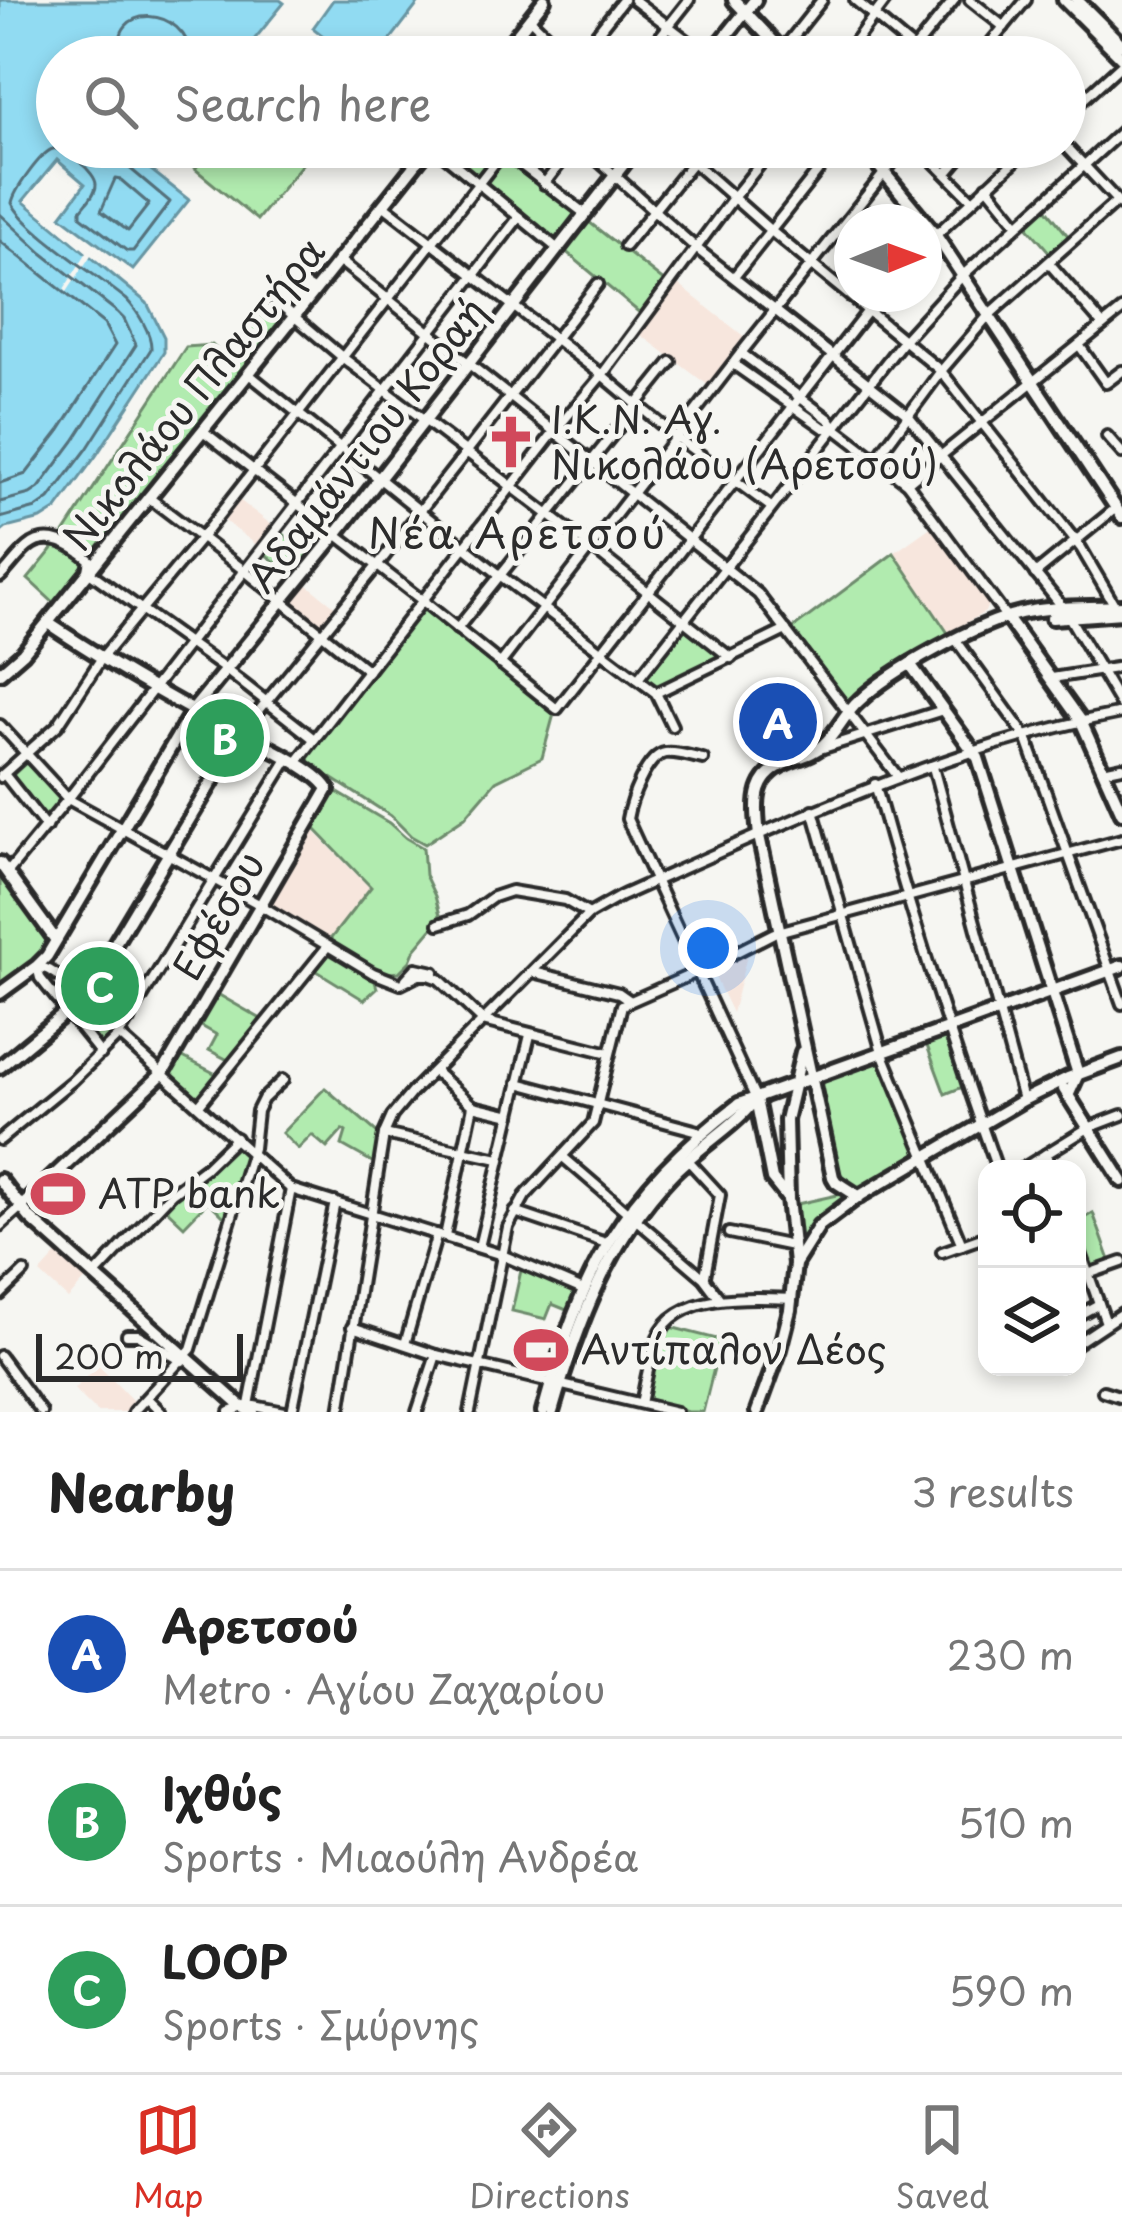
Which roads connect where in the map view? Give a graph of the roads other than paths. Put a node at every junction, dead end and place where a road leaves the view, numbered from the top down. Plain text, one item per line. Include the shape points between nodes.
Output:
1 (623, 0) edge
2 (634, 0) edge
3 (689, 0) edge
4 (734, 0) edge
5 (755, 0) edge
6 (822, 0) edge
7 (855, 0) edge
8 (886, 0) edge
9 (954, 0) edge
10 (970, 0) edge
11 (1026, 0) edge
12 (1064, 0) edge
13 (1077, 0) edge
14 (539, 2) edge
15 (746, 11) junction
16 (874, 16) junction
17 (529, 18) junction
18 (668, 26) junction
19 (1004, 27) junction
20 (515, 36) edge
21 (549, 36) edge
22 (591, 36) edge
23 (660, 36) edge
24 (681, 36) edge
25 (726, 36) edge
26 (766, 36) edge
27 (796, 36) edge
28 (859, 36) edge
29 (894, 36) edge
30 (925, 36) edge
31 (996, 36) edge
32 (1122, 45) edge
33 (1122, 61) edge
34 (1086, 96) edge
35 (1122, 131) edge
36 (1086, 163) edge
37 (1086, 165) edge
38 (414, 168) edge
39 (458, 168) edge
40 (490, 168) edge
41 (526, 168) edge
42 (557, 168) edge
43 (605, 168) edge
44 (620, 168) edge
45 (688, 168) edge
46 (700, 168) edge
47 (757, 168) edge
48 (820, 168) edge
49 (881, 168) edge
50 (888, 168) edge
51 (942, 168) edge
52 (951, 168) edge
53 (1007, 168) edge
54 (1081, 168) edge
55 (885, 172) junction
56 (947, 173) junction
57 (614, 176) junction
58 (479, 184) junction
59 (544, 184) junction
60 (987, 186) junction
61 (733, 198) junction
62 (972, 200) junction
63 (860, 204) edge
64 (910, 204) edge
65 (1120, 204) edge
66 (383, 205) junction
67 (655, 210) junction
68 (584, 213) junction
69 (519, 217) junction
70 (1018, 224) junction
71 (942, 227) edge
72 (771, 230) junction
73 (834, 236) edge
74 (431, 243) junction
75 (625, 246) dead end
76 (942, 246) edge
77 (696, 248) junction
78 (558, 249) junction
79 (340, 261) junction
80 (1049, 263) junction
81 (811, 265) junction
82 (473, 276) junction
83 (962, 276) junction
84 (733, 278) junction
85 (598, 284) dead end
86 (834, 284) edge
87 (315, 292) junction
88 (388, 298) junction
89 (514, 307) junction
90 (775, 310) junction
91 (1122, 310) edge
92 (866, 312) edge
93 (868, 312) edge
94 (988, 316) junction
95 (294, 319) junction
96 (1103, 325) junction
97 (429, 331) junction
98 (555, 338) junction
99 (903, 341) junction
100 (1079, 345) junction
101 (741, 353) junction
102 (342, 356) junction
103 (835, 356) junction
104 (670, 362) dead end
105 (470, 363) junction
106 (733, 364) junction
107 (940, 371) junction
108 (1122, 371) edge
109 (602, 375) junction
110 (250, 376) junction
111 (868, 383) junction
112 (1034, 384) junction
113 (384, 389) junction
114 (510, 396) junction
115 (801, 399) junction
116 (635, 406) junction
117 (794, 409) junction
118 (297, 414) junction
119 (908, 415) junction
120 (424, 419) junction
121 (982, 422) junction
122 (835, 428) junction
123 (203, 431) junction
124 (554, 432) junction
125 (1107, 436) dead end
126 (676, 437) junction
127 (340, 447) junction
128 (465, 452) junction
129 (1122, 453) edge
130 (940, 456) junction
131 (876, 459) junction
132 (591, 462) junction
133 (254, 470) junction
134 (379, 477) junction
135 (736, 480) junction
136 (907, 483) junction
137 (511, 488) junction
138 (632, 494) junction
139 (148, 497) junction
140 (296, 504) junction
141 (771, 507) junction
142 (420, 510) junction
143 (1119, 513) edge
144 (550, 517) junction
145 (335, 534) junction
146 (201, 538) junction
147 (689, 539) junction
148 (1076, 541) junction
149 (465, 547) junction
150 (591, 547) junction
151 (377, 566) junction
152 (725, 566) junction
153 (245, 571) junction
154 (88, 572) junction
155 (1035, 574) junction
156 (501, 576) junction
157 (0, 577) edge
158 (648, 592) junction
159 (424, 601) junction
160 (282, 602) junction
161 (544, 608) junction
162 (142, 609) junction
163 (1120, 611) edge
164 (1067, 614) junction
165 (1006, 618) junction
166 (684, 621) junction
167 (48, 623) junction
168 (457, 629) junction
169 (786, 630) junction
170 (322, 634) junction
171 (956, 640) junction
172 (187, 643) junction
173 (600, 652) junction
174 (103, 656) junction
175 (731, 658) junction
176 (500, 664) junction
177 (910, 664) junction
178 (1122, 668) edge
179 (226, 670) junction
180 (368, 671) junction
181 (1102, 671) junction
182 (0, 673) edge
183 (1052, 678) junction
184 (638, 679) junction
185 (154, 688) junction
186 (656, 693) junction
187 (267, 701) junction
188 (193, 710) junction
189 (945, 710) junction
190 (1122, 710) edge
191 (850, 712) junction
192 (1081, 721) junction
193 (0, 725) edge
194 (672, 726) dead end
195 (240, 735) junction
196 (866, 735) junction
197 (1026, 737) junction
198 (314, 739) junction
199 (818, 750) junction
200 (975, 753) junction
201 (26, 756) junction
202 (704, 759) dead end
203 (292, 762) junction
204 (933, 767) junction
205 (1122, 767) edge
206 (1103, 771) junction
207 (2, 776) edge
208 (898, 777) junction
209 (875, 784) junction
210 (68, 799) junction
211 (814, 810) junction
212 (1122, 813) edge
213 (46, 827) junction
214 (121, 829) junction
215 (759, 836) junction
216 (1122, 839) edge
217 (168, 854) junction
218 (1068, 854) junction
219 (3, 868) edge
220 (1014, 868) junction
221 (214, 879) junction
222 (654, 881) junction
223 (963, 883) junction
224 (906, 898) junction
225 (260, 905) junction
226 (589, 914) junction
227 (843, 914) junction
228 (439, 924) dead end
229 (781, 931) junction
230 (56, 940) junction
231 (327, 947) junction
232 (37, 966) junction
233 (1116, 968) edge
234 (533, 972) junction
235 (697, 972) junction
236 (1051, 991) junction
237 (0, 993) edge
238 (86, 993) junction
239 (631, 1001) junction
240 (1122, 1004) edge
241 (998, 1009) junction
242 (67, 1013) junction
243 (129, 1020) junction
244 (483, 1022) junction
245 (947, 1028) junction
246 (119, 1035) junction
247 (530, 1035) junction
248 (803, 1035) junction
249 (883, 1052) junction
250 (609, 1053) junction
251 (101, 1054) junction
252 (1122, 1058) edge
253 (0, 1067) edge
254 (434, 1071) junction
255 (163, 1072) junction
256 (1078, 1074) junction
257 (812, 1079) junction
258 (283, 1081) dead end
259 (1060, 1081) junction
260 (518, 1083) junction
261 (793, 1085) junction
262 (1068, 1096) junction
263 (756, 1099) junction
264 (1023, 1100) junction
265 (597, 1104) junction
266 (199, 1105) junction
267 (473, 1106) junction
268 (511, 1114) junction
269 (1122, 1115) edge
270 (982, 1125) junction
271 (1088, 1128) junction
272 (702, 1132) junction
273 (384, 1135) junction
274 (236, 1138) junction
275 (0, 1140) edge
276 (463, 1152) junction
277 (252, 1154) junction
278 (1046, 1154) junction
279 (562, 1157) junction
280 (499, 1159) junction
281 (687, 1159) junction
282 (925, 1159) junction
283 (994, 1160) edge
284 (1036, 1160) edge
285 (1048, 1160) edge
286 (0, 1180) edge
287 (1122, 1181) edge
288 (291, 1189) junction
289 (859, 1196) junction
290 (788, 1199) junction
291 (335, 1202) junction
292 (21, 1207) junction
293 (514, 1212) junction
294 (370, 1213) junction
295 (631, 1215) junction
296 (0, 1226) edge
297 (722, 1231) junction
298 (441, 1235) junction
299 (978, 1239) edge
300 (607, 1243) junction
301 (962, 1245) junction
302 (791, 1246) junction
303 (479, 1247) junction
304 (941, 1252) dead end
305 (502, 1255) junction
306 (1122, 1262) edge
307 (795, 1264) junction
308 (1084, 1268) edge
309 (24, 1273) dead end
310 (1088, 1274) junction
311 (94, 1276) junction
312 (704, 1278) junction
313 (584, 1290) junction
314 (0, 1295) edge
315 (718, 1298) junction
316 (791, 1299) junction
317 (1099, 1304) junction
318 (1086, 1311) edge
319 (1122, 1313) edge
320 (1106, 1323) junction
321 (352, 1327) junction
322 (127, 1335) dead end
323 (1086, 1336) edge
324 (405, 1344) junction
325 (436, 1355) junction
326 (0, 1356) edge
327 (184, 1359) junction
328 (479, 1366) junction
329 (556, 1383) junction
330 (1103, 1391) dead end
331 (1122, 1397) edge
332 (147, 1398) junction
333 (641, 1403) junction
334 (244, 1409) edge
335 (37, 1411) edge
336 (133, 1412) edge
337 (161, 1412) edge
338 (289, 1412) edge
339 (340, 1412) edge
340 (417, 1412) edge
341 (470, 1412) edge
342 (543, 1412) edge
343 (552, 1412) edge
344 (676, 1412) edge
345 (758, 1412) edge

1 - 22 street
2 - 18 street
3 - 18 street
4 - 15 main road
5 - 15 main road
6 - 27 street
7 - 16 street
8 - 16 street
9 - 30 street
10 - 19 street
11 - 19 street
12 - 33 main road
13 - 32 main road
14 - 17 main road
15 - 25 main road
15 - 26 main road
16 - 28 street
16 - 29 street
17 - 20 main road
17 - 21 street
18 - 23 street
18 - 24 street
19 - 31 street
33 - 34 street
35 - 36 street
37 - 65 street
38 - 66 main road, Νικολάου Πλαστήρα
39 - 58 street
40 - 58 street
41 - 59 street
42 - 59 street
43 - 57 street
44 - 57 main road, Αδαμάντιου Κοραή
45 - 67 street
46 - 61 street
47 - 61 street
48 - 72 street
49 - 55 main road
50 - 55 street
51 - 56 street
52 - 56 street
53 - 60 street
54 - 70 street
55 - 63 street
55 - 64 main road
56 - 62 street
57 - 67 street
57 - 68 main road, Αδαμάντιου Κοραή
58 - 69 street
58 - 74 street
59 - 68 street
60 - 62 street
60 - 70 street
61 - 72 street
61 - 77 street
62 - 71 street
65 - 80 street
66 - 74 street
66 - 79 main road, Νικολάου Πλαστήρα
67 - 75 street
67 - 77 street
68 - 78 main road, Αδαμάντιου Κοραή
69 - 78 street
69 - 82 street
70 - 83 street
72 - 81 street
72 - 84 street
73 - 81 street
74 - 82 street
74 - 88 street
76 - 83 main road
77 - 84 street
77 - 109 street
78 - 89 main road, Αδαμάντιου Κοραή
79 - 87 main road, Νικολάου Πλαστήρα
79 - 88 street
80 - 94 street
80 - 96 street
81 - 86 street
81 - 90 street
82 - 89 street
82 - 97 street
83 - 94 main road
83 - 99 street
84 - 90 street
85 - 98 street
87 - 95 main road, Νικολάου Πλαστήρα
87 - 95 street via 291,279 276,301
88 - 97 street
88 - 102 street
89 - 98 street
89 - 105 main road, Αδαμάντιου Κοραή
90 - 101 street
90 - 103 street
91 - 96 street
92 - 103 street
93 - 99 street
94 - 107 street
94 - 112 main road
95 - 102 street
95 - 110 main road, Νικολάου Πλαστήρα
96 - 100 street
97 - 105 street
97 - 113 street
98 - 109 street
98 - 114 street
99 - 107 street
99 - 111 street
100 - 108 street via 1106,383
100 - 112 street
101 - 106 street
101 - 115 street
102 - 113 street
102 - 118 street
103 - 111 street
103 - 115 street
104 - 116 street
105 - 114 street
105 - 120 main road, Αδαμάντιου Κοραή
106 - 117 street
106 - 126 street
107 - 119 street
107 - 121 street
109 - 116 street
109 - 124 street
110 - 118 street
110 - 123 main road, Νικολάου Πλαστήρα
111 - 119 street
111 - 122 street
112 - 121 street
112 - 143 main road
113 - 120 street
113 - 127 street
114 - 124 street
114 - 128 street
115 - 117 street
115 - 122 street
116 - 126 street
116 - 132 street
117 - 122 street
117 - 135 street
118 - 127 street
118 - 133 street
119 - 130 street
119 - 131 street
120 - 128 street
120 - 134 main road, Αδαμάντιου Κοραή
121 - 130 street
121 - 148 street
122 - 131 street
122 - 141 street
123 - 133 street
123 - 139 main road, Νικολάου Πλαστήρα
124 - 132 street
124 - 137 street
125 - 129 street
126 - 135 street
126 - 138 street
127 - 134 street
127 - 140 street
128 - 137 street
128 - 142 street
130 - 136 street
130 - 155 street
131 - 136 street
132 - 138 street
132 - 144 street
133 - 140 street
133 - 146 street
134 - 142 street
134 - 145 main road, Αδαμάντιου Κοραή
135 - 141 street
135 - 147 street
136 - 165 street
137 - 144 street
137 - 149 street
138 - 147 street
138 - 150 street
139 - 146 street
139 - 154 main road, Νικολάου Πλαστήρα
140 - 145 street
140 - 153 street
141 - 152 street
142 - 149 street
142 - 151 street
143 - 148 street
144 - 150 street
144 - 156 street
145 - 151 street
145 - 160 main road, Αδαμάντιου Κοραή
146 - 153 street
146 - 162 street
147 - 152 street
147 - 158 street
148 - 155 street
148 - 163 street
149 - 156 street
149 - 159 street
150 - 158 street
150 - 161 street
151 - 159 street
151 - 170 street
152 - 166 street
152 - 169 street
153 - 160 street
153 - 172 street
154 - 157 street via 90,560 74,546 42,540
154 - 162 street
154 - 167 main road, Νικολάου Πλαστήρα
155 - 164 street
156 - 161 street
156 - 168 street
158 - 166 street
158 - 173 street
159 - 168 street
159 - 180 street
160 - 170 street
160 - 179 main road, Αδαμάντιου Κοραή
161 - 173 street
161 - 176 street
162 - 172 street
162 - 174 street
163 - 164 main road
164 - 165 main road
164 - 181 street
165 - 171 main road
165 - 183 main road
166 - 175 street
166 - 184 street
167 - 174 main road
167 - 182 main road, Νικολάου Πλαστήρα
168 - 176 street
169 - 175 street
169 - 191 street
170 - 180 street
170 - 187 street
171 - 177 main road
171 - 197 street
172 - 179 street
172 - 185 street
173 - 176 street via 557,709
173 - 184 street
174 - 185 main road
174 - 201 street via 58,725
175 - 186 street
177 - 189 main road
177 - 191 main road
178 - 181 street
179 - 187 street
179 - 188 main road, Αδαμάντιου Κοραή
180 - 198 street
181 - 183 street
181 - 190 street
183 - 192 main road
184 - 186 street
185 - 188 main road
185 - 210 street
186 - 194 street
187 - 195 street
187 - 198 street
188 - 195 main road
188 - 214 main road, Αδαμάντιου Κοραή
189 - 196 street
189 - 200 main road
190 - 192 street
191 - 196 street
191 - 199 main road
192 - 197 street
192 - 206 main road
193 - 201 street
195 - 203 main road
195 - 217 main road
196 - 199 street
196 - 208 street
197 - 200 street
197 - 218 street
198 - 203 street
199 - 215 main road via 763,780
200 - 204 street
200 - 220 main road
201 - 207 street
201 - 210 street
202 - 222 street via 662,753 640,781 627,819
203 - 221 street
203 - 225 main road, Εφέσου via 328,791
204 - 208 street
204 - 223 street
205 - 206 street
206 - 212 main road
207 - 213 street
208 - 209 street
209 - 211 street
209 - 224 street
210 - 213 street
210 - 214 street
211 - 215 street
211 - 227 street
213 - 219 street
214 - 217 street
214 - 230 main road, Αδαμάντιου Κοραή
215 - 222 street
215 - 229 main road
216 - 218 street
217 - 221 street
217 - 238 main road
218 - 220 street
218 - 233 street
219 - 230 main road
220 - 223 street
220 - 236 main road
221 - 225 street
221 - 243 street
222 - 226 street
222 - 235 street
223 - 224 street
223 - 241 street
224 - 227 street
224 - 245 street
225 - 231 street
225 - 255 main road, Εφέσου
226 - 228 street via 565,900 511,891
226 - 234 street
227 - 229 street
227 - 249 street
229 - 235 street
229 - 248 main road
230 - 232 main road, Αδαμάντιου Κοραή
231 - 244 street via 401,984 416,968 428,969
231 - 266 street
232 - 237 main road, Αδαμάντιου Κοραή
232 - 238 street
232 - 242 street
233 - 236 main road
233 - 240 street
234 - 239 street
234 - 244 street
235 - 239 street
235 - 263 street
236 - 241 main road
236 - 256 main road
238 - 242 main road
238 - 243 street
239 - 250 street via 620,1007
241 - 245 main road
241 - 264 street
242 - 251 street
242 - 253 main road
243 - 246 street
244 - 247 street
244 - 254 street
245 - 249 main road
245 - 270 street
246 - 251 street
246 - 255 street
247 - 250 street
247 - 260 street
248 - 257 main road
248 - 261 main road
249 - 257 main road
249 - 282 street
250 - 265 street
251 - 275 street
252 - 256 main road
254 - 267 street
254 - 273 street
255 - 266 street
255 - 292 main road, Εφέσου
256 - 259 main road
256 - 262 main road
257 - 261 main road
257 - 289 main road via 833,1177
258 - 277 street via 259,1105
259 - 262 main road
259 - 264 main road
260 - 265 street
260 - 268 street
261 - 263 main road
261 - 290 main road
262 - 271 main road
263 - 272 main road
263 - 281 main road
263 - 290 main road via 772,1179
264 - 270 main road
265 - 272 street
265 - 279 street via 592,1125
266 - 274 street
267 - 268 street
267 - 276 street
268 - 280 street
269 - 271 street
270 - 282 main road
270 - 283 street
271 - 278 street
271 - 287 main road
272 - 295 main road
273 - 276 street
273 - 294 street
274 - 277 street
274 - 311 street
276 - 280 street
276 - 298 street
277 - 288 street
277 - 327 street
278 - 284 street
278 - 285 street
279 - 293 street
279 - 295 street
280 - 303 street
281 - 295 main road
281 - 297 street via 720,1192
282 - 289 main road
282 - 301 street
286 - 292 main road
288 - 291 street
288 - 334 street
289 - 307 main road via 819,1226
290 - 302 main road
291 - 294 street
291 - 338 street
292 - 296 street, Εφέσου
292 - 311 main road
293 - 300 street
293 - 305 street
294 - 298 street
294 - 321 street
295 - 300 main road
295 - 312 street
295 - 329 main road
297 - 302 street
297 - 312 street
298 - 303 street
298 - 324 street
299 - 301 street
300 - 313 main road
301 - 304 street
302 - 307 main road
303 - 305 street
305 - 313 street
305 - 328 street
306 - 310 street
307 - 316 main road
308 - 310 street
309 - 314 street
310 - 317 street
311 - 327 main road
312 - 315 street
313 - 329 main road
315 - 316 street
315 - 333 street via 664,1327
316 - 345 main road
317 - 318 street
317 - 320 street
319 - 320 street
320 - 323 street
321 - 324 street
321 - 339 street
322 - 327 street
324 - 325 street
325 - 328 street
325 - 340 street
326 - 335 street
327 - 332 street
327 - 334 main road
328 - 329 street
328 - 341 street
329 - 333 street
329 - 342 main road
329 - 343 main road
330 - 331 street
332 - 336 street
332 - 337 street
333 - 344 street
334 - 338 street

